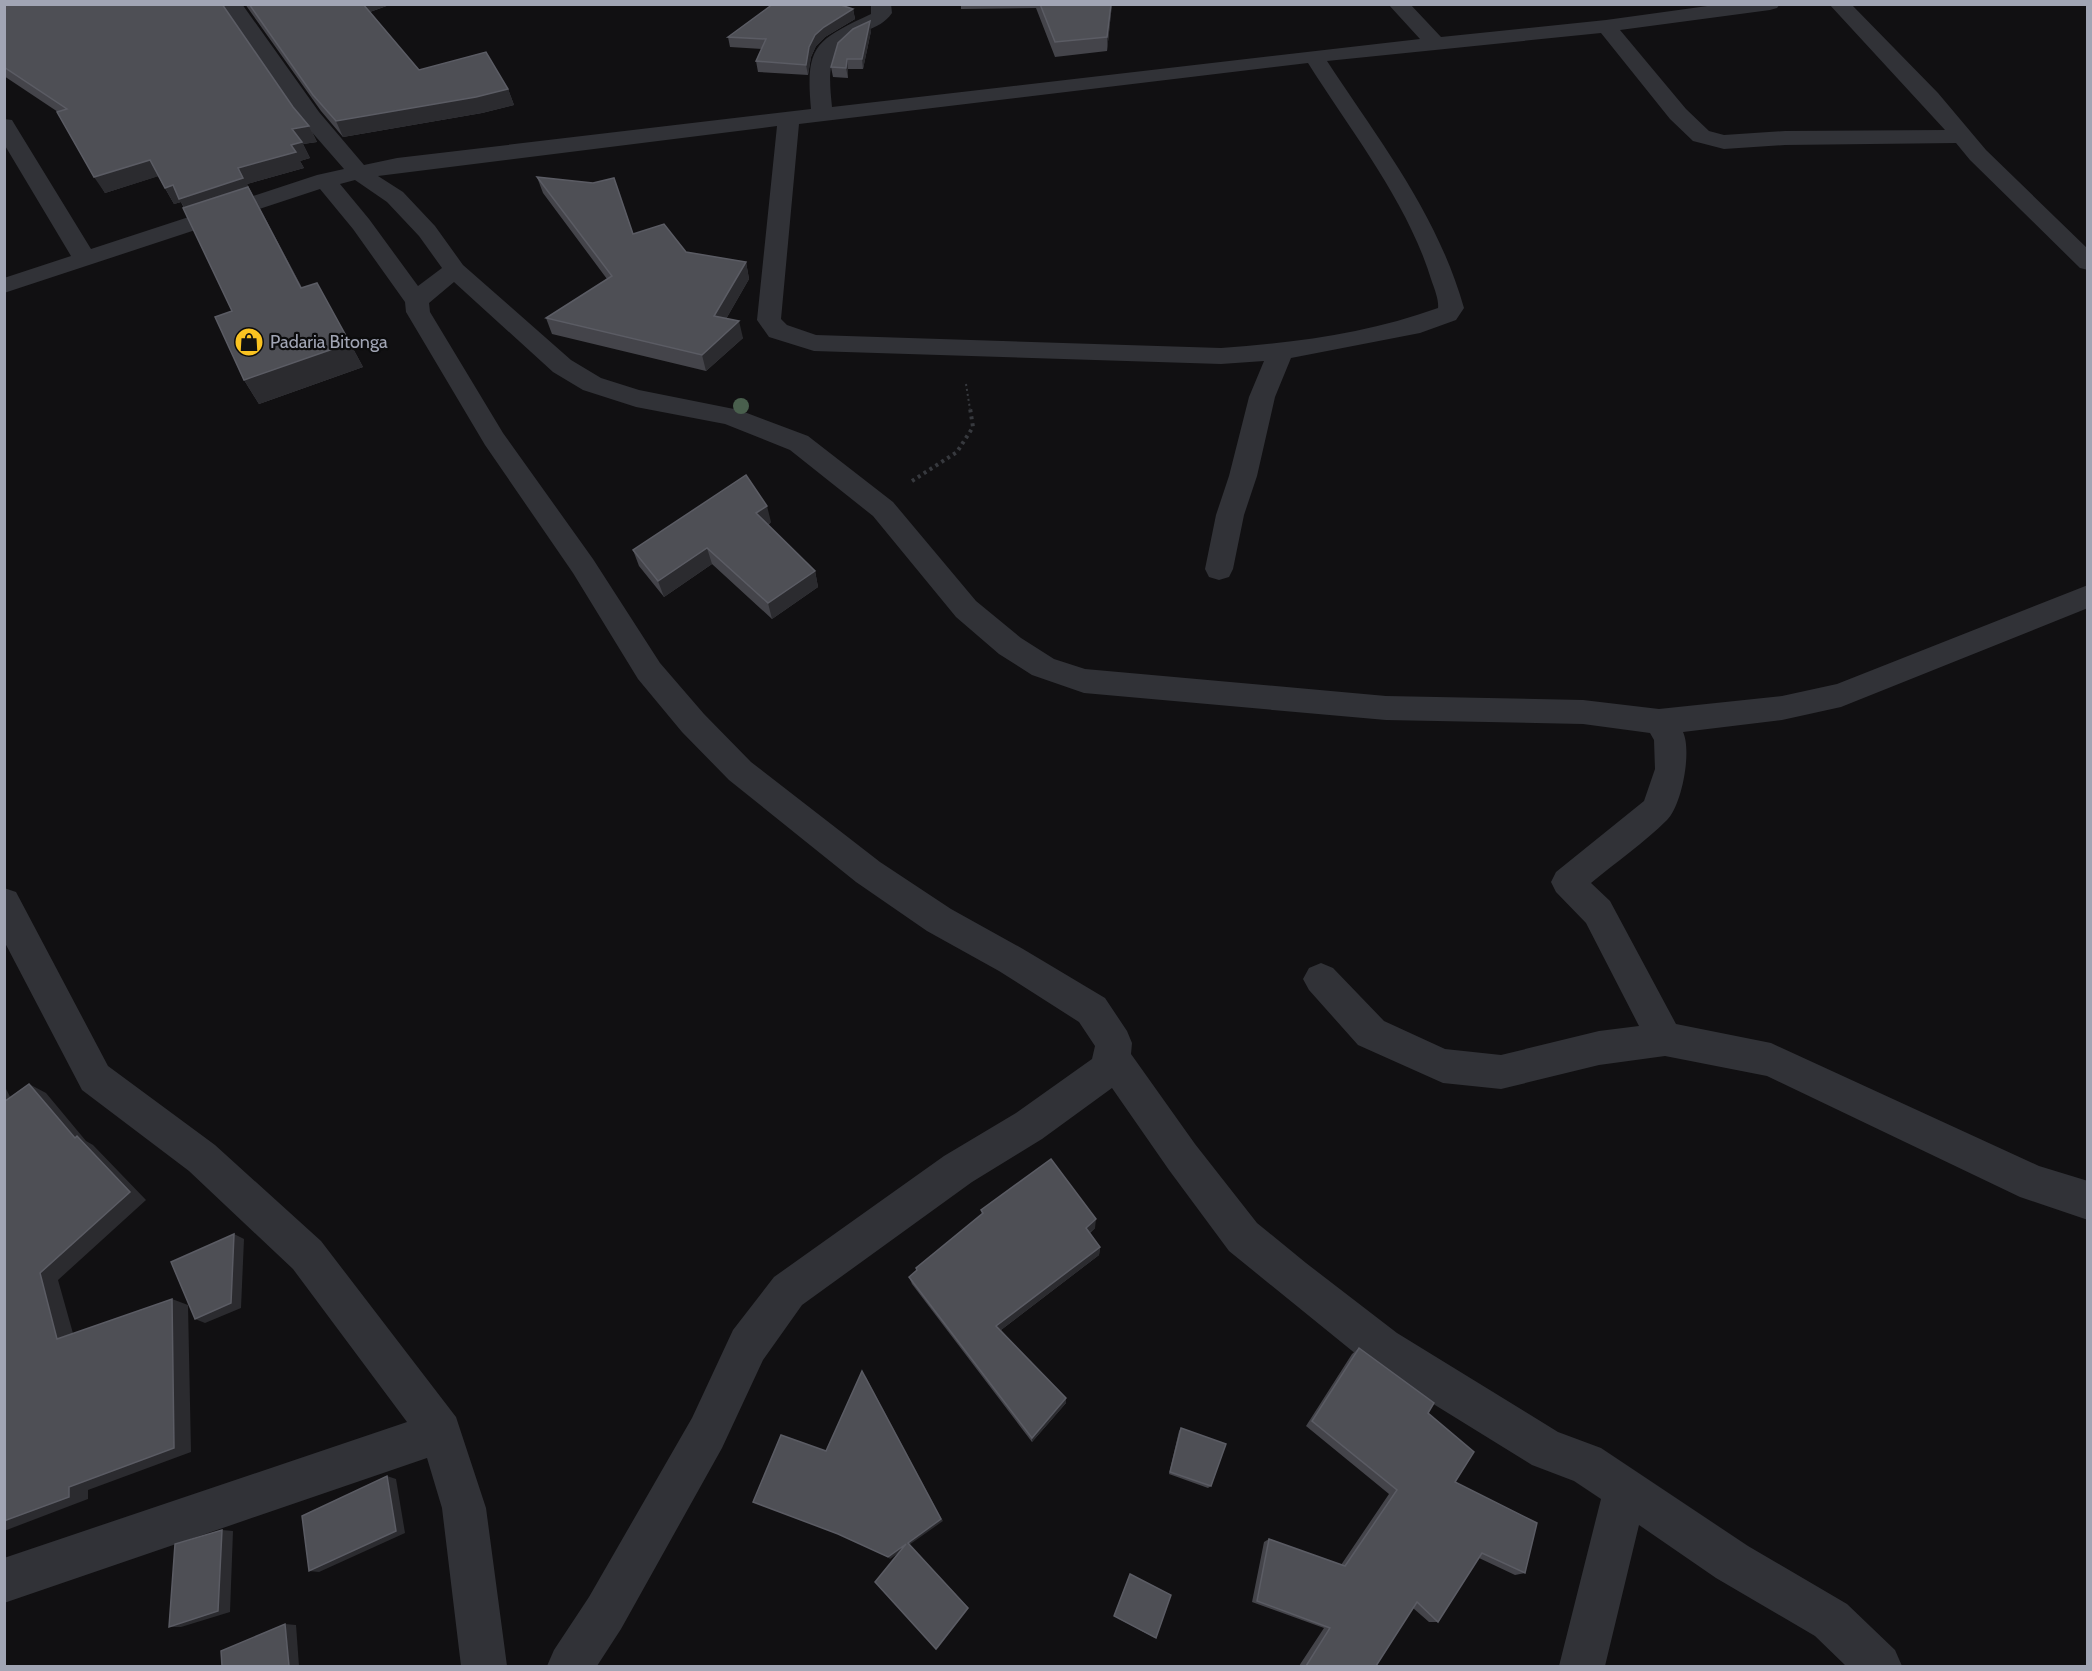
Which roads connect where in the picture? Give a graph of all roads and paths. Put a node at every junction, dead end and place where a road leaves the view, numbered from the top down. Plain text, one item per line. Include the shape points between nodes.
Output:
1 (232, 4) edge
2 (880, 4) edge
3 (1398, 4) edge
4 (1770, 4) edge
5 (1839, 4) edge
6 (1606, 26) junction
7 (1436, 44) junction
8 (1314, 56) junction
9 (822, 114) junction
10 (788, 119) junction
11 (4, 124) edge
12 (1962, 136) junction
13 (358, 172) junction
14 (325, 180) junction
15 (85, 259) junction
16 (2088, 263) edge
17 (455, 270) junction
18 (4, 286) edge
19 (417, 302) junction
20 (956, 349) junction
21 (1281, 352) junction
22 (872, 500) junction
23 (1219, 569) dead end
24 (2088, 596) edge
25 (1659, 722) junction
26 (4, 903) edge
27 (1321, 979) dead end
28 (1665, 1039) junction
29 (1112, 1058) junction
30 (2088, 1201) edge
31 (441, 1432) junction
32 (1625, 1490) junction
33 (4, 1581) edge
34 (484, 1666) edge
35 (570, 1666) edge
36 (1582, 1666) edge
37 (1879, 1666) edge

1 - 13 street via 310,117
2 - 9 street via 882,13 878,18 838,37 823,57 819,71
3 - 7 street
4 - 6 street
5 - 12 street
6 - 7 street
6 - 12 street via 1678,114 1701,136 1724,142
7 - 8 street
8 - 9 street
8 - 21 street via 1426,235 1452,308 1447,314 1411,327
9 - 10 street
10 - 13 street
10 - 20 street via 786,174 769,320 778,331 814,343
11 - 15 street
12 - 16 street
13 - 14 street
13 - 17 street via 395,197 427,231
14 - 15 street
14 - 19 street
15 - 18 street
17 - 19 street
17 - 22 street via 562,366 592,384 636,398 730,417 799,443
19 - 29 street via 418,312 494,439 583,566 649,671 693,723 740,771 868,872 939,920 1092,1010 1114,1043
20 - 21 street via 1221,356
20 - 22 path via 966,376 973,427 957,452 904,486
21 - 23 street via 1258,408
22 - 25 street via 966,609 1010,646 1043,667 1084,681 1386,708 1583,712
24 - 25 street via 1841,695 1782,708
25 - 28 street via 1670,738 1671,769 1657,809 1568,882 1598,912
26 - 31 street via 95,1077 202,1158 307,1255
27 - 28 street via 1371,1033 1443,1066 1501,1072 1599,1048
28 - 30 street via 1771,1060 2034,1184
29 - 32 street via 1243,1237 1382,1348 1547,1450 1586,1463
29 - 35 street via 1105,1071 1029,1126 957,1169 788,1291 748,1345 707,1433 605,1613
31 - 33 street
31 - 34 street via 464,1508
32 - 36 street
32 - 37 street via 1732,1562 1831,1620

